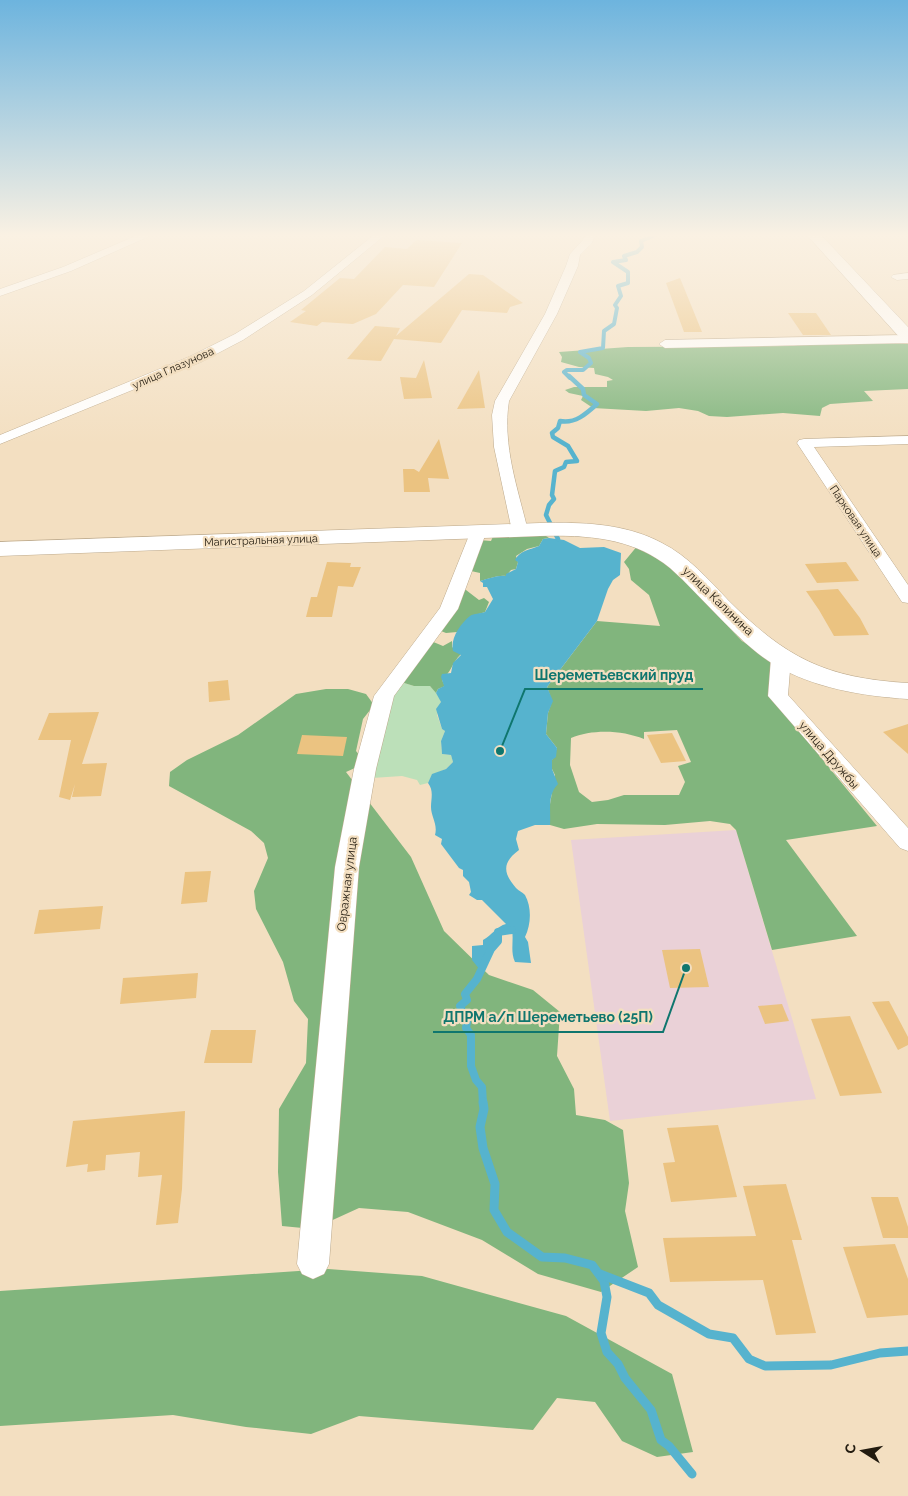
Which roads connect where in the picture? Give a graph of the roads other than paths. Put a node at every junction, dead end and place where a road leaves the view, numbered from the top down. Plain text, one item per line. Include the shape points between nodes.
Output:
1 (289, 305) edge
2 (555, 305) edge
3 (878, 305) edge
4 (908, 338) edge
5 (665, 344) dead end
6 (0, 440) edge
7 (908, 440) edge
8 (521, 531) junction
9 (478, 533) junction
10 (0, 549) edge
11 (908, 598) edge
12 (781, 658) junction
13 (908, 691) edge
14 (908, 843) edge
15 (313, 1264) dead end

1 - 6 street, улица Глазунова via 196,360
2 - 8 street via 498,413 504,462
3 - 4 street
4 - 5 street
7 - 11 street, Парковая улица via 804,443
8 - 9 street, Магистральная улица
8 - 12 street, улица Калинина via 561,529 617,535 641,541 666,553 691,573 738,623
9 - 10 street, Магистральная улица
9 - 15 street, Овражная улица via 449,609 384,696 365,769 347,867
12 - 13 street, улица Калинина via 838,682
12 - 14 street, улица Дружбы via 778,696

